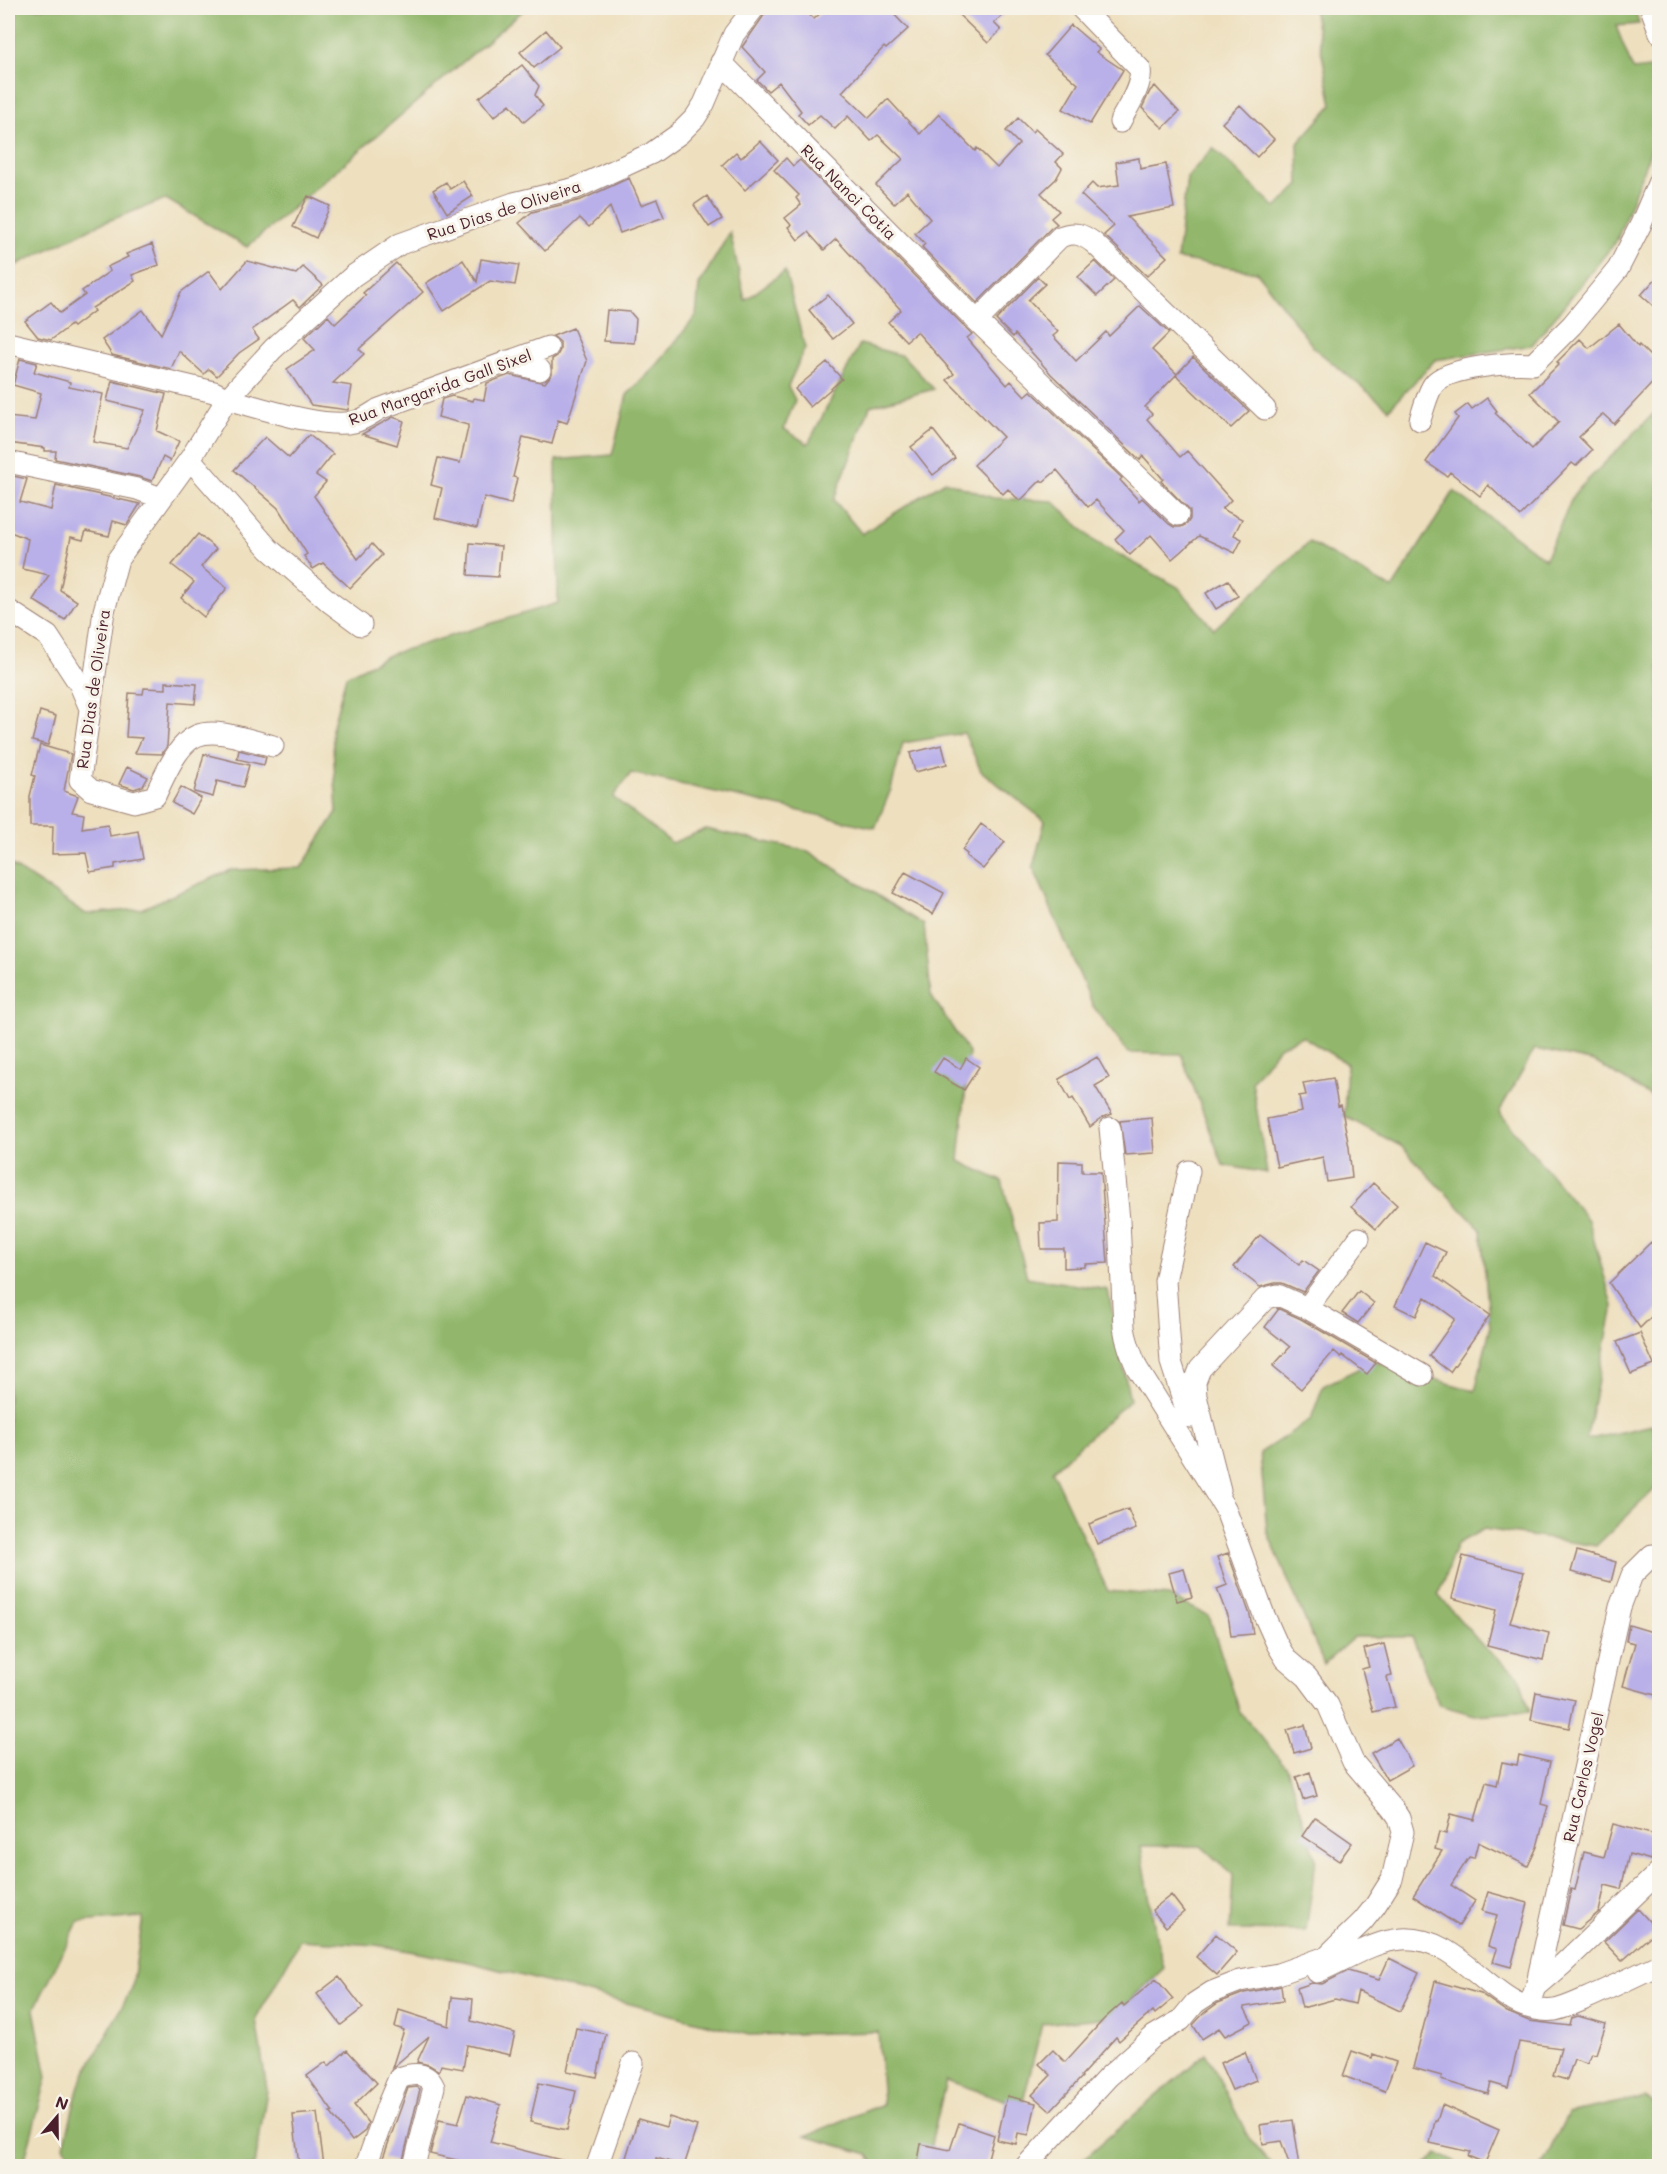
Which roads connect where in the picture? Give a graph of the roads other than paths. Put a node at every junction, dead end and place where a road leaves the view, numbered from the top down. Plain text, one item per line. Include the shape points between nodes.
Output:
1 (754, 8) edge
2 (1081, 8) edge
3 (1651, 8) edge
4 (1659, 33) edge
5 (721, 62) junction
6 (1120, 122) dead end
7 (1659, 179) edge
8 (977, 321) junction
9 (8, 343) edge
10 (548, 347) dead end
11 (507, 361) junction
12 (540, 370) dead end
13 (226, 399) junction
14 (1265, 409) dead end
15 (1420, 420) dead end
16 (190, 459) junction
17 (8, 462) edge
18 (161, 498) junction
19 (1178, 515) dead end
20 (8, 610) edge
21 (361, 625) dead end
22 (89, 706) junction
23 (273, 746) dead end
24 (1110, 1128) dead end
25 (1189, 1171) dead end
26 (1359, 1239) dead end
27 (1307, 1308) junction
28 (1422, 1374) dead end
29 (1210, 1448) junction
30 (1225, 1508) junction
31 (1652, 1555) dead end
32 (1659, 1871) edge
33 (1659, 1964) edge
34 (1278, 1974) junction
35 (1533, 1997) junction
36 (633, 2063) dead end
37 (366, 2166) edge
38 (414, 2166) edge
39 (597, 2166) edge
40 (1026, 2166) edge

1 - 5 street, Rua Dias de Oliveira
2 - 6 street via 1140,69 1139,82
3 - 4 street
5 - 8 street, Rua Nanci Cotia
5 - 13 street, Rua Dias de Oliveira via 695,118 652,153 576,188 514,203 400,244 345,284 273,349
7 - 15 street via 1618,269 1549,350 1533,364 1516,362 1454,372 1434,384
8 - 14 street via 1060,237 1071,232 1085,236
8 - 19 street, Rua Nanci Cotia
9 - 13 street, Rua Margarida Gall Sixel via 214,392
10 - 11 street, Rua Margarida Gall Sixel
11 - 12 street
11 - 13 street, Rua Margarida Gall Sixel via 379,409 356,422 313,420
13 - 16 street, Rua Dias de Oliveira
16 - 18 street, Rua Dias de Oliveira
16 - 21 street via 269,549
17 - 18 street via 137,489
18 - 22 street, Rua Dias de Oliveira via 118,559 104,611
20 - 22 street via 48,636 80,684
22 - 23 street, Rua Dias de Oliveira via 80,780 91,790 135,802 155,796 182,746 195,735 218,732
24 - 30 street via 1125,1340 1137,1368
25 - 29 street via 1166,1281 1171,1362 1186,1409
26 - 27 street
27 - 28 street
27 - 29 street via 1284,1297 1270,1296 1196,1374 1194,1388
29 - 30 street
30 - 34 street via 1277,1644 1328,1705 1353,1762 1393,1809 1403,1832 1392,1879 1363,1921 1326,1957
31 - 35 street, Rua Carlos Vogel via 1632,1575 1620,1607
32 - 35 street
33 - 35 street via 1556,2010
34 - 35 street via 1313,1974 1377,1944 1400,1939 1452,1952 1503,1995
34 - 40 street via 1240,1981 1195,2003 1181,2020 1154,2036 1108,2077
36 - 39 street
37 - 38 street via 399,2078 412,2073 426,2076 435,2087

